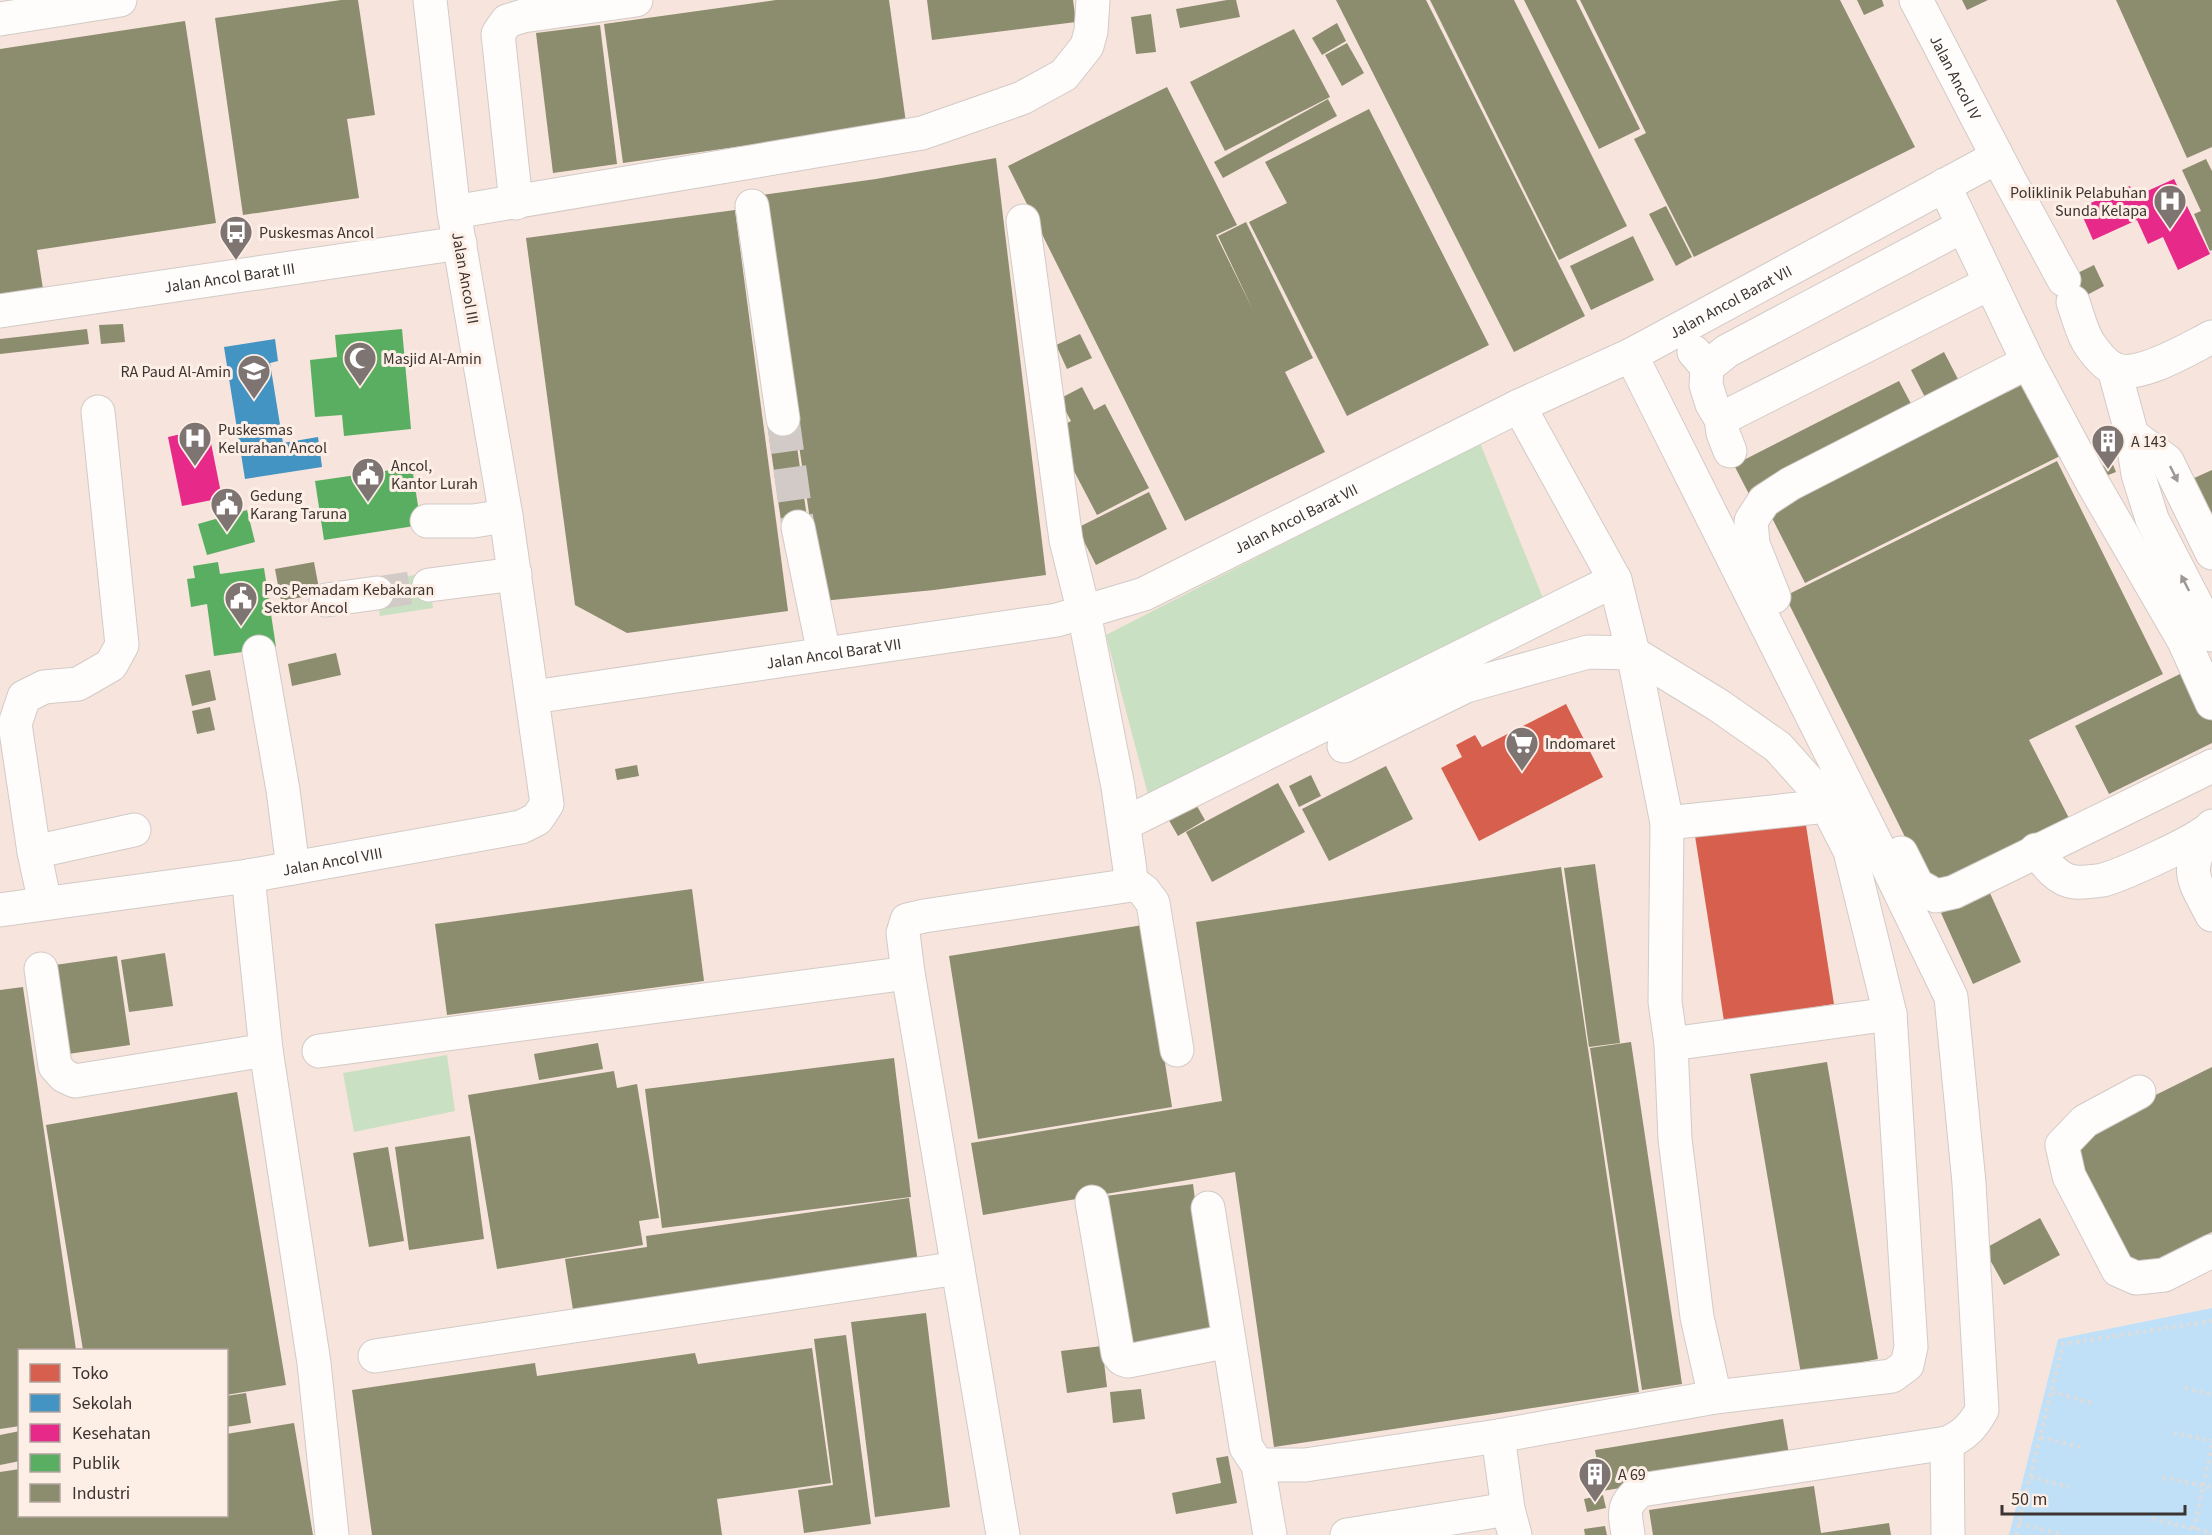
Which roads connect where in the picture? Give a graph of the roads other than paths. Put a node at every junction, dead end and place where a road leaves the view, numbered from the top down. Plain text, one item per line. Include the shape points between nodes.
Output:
1 (120, 0) edge
2 (430, 0) edge
3 (636, 0) edge
4 (1093, 0) edge
5 (1916, 0) edge
6 (0, 19) edge
7 (1996, 154) junction
8 (1944, 185) junction
9 (516, 203) junction
10 (752, 206) dead end
11 (1023, 221) dead end
12 (1963, 226) junction
13 (457, 227) junction
14 (1990, 284) junction
15 (0, 311) edge
16 (1676, 331) junction
17 (2212, 337) edge
18 (1631, 355) junction
19 (2028, 362) junction
20 (1707, 367) junction
21 (2114, 369) junction
22 (1519, 405) junction
23 (98, 412) dead end
24 (783, 419) tunnel mouth
25 (1721, 419) junction
26 (2132, 435) junction
27 (1730, 451) dead end
28 (506, 516) junction
29 (427, 520) dead end
30 (798, 528) tunnel mouth
31 (2212, 553) edge
32 (515, 574) junction
33 (1615, 580) junction
34 (429, 585) tunnel mouth
35 (377, 594) tunnel mouth
36 (326, 600) dead end
37 (1084, 613) junction
38 (2212, 635) edge
39 (259, 652) dead end
40 (1632, 653) junction
41 (824, 654) junction
42 (533, 697) junction
43 (2212, 703) edge
44 (1344, 746) dead end
45 (2212, 766) edge
46 (1827, 806) junction
47 (1667, 823) junction
48 (1124, 824) junction
49 (2210, 829) edge
50 (134, 830) dead end
51 (2037, 850) junction
52 (34, 852) junction
53 (293, 868) junction
54 (248, 876) junction
55 (1129, 880) junction
56 (45, 903) junction
57 (0, 910) edge
58 (2212, 915) edge
59 (41, 969) dead end
60 (908, 973) junction
61 (1890, 1014) junction
62 (1671, 1044) junction
63 (266, 1050) junction
64 (1177, 1050) dead end
65 (319, 1051) dead end
66 (2139, 1092) dead end
67 (1092, 1202) dead end
68 (1208, 1208) dead end
69 (2212, 1251) edge
70 (958, 1268) junction
71 (1229, 1341) junction
72 (375, 1356) dead end
73 (1715, 1397) junction
74 (1498, 1436) junction
75 (1947, 1443) junction
76 (1258, 1465) junction
77 (1512, 1522) edge
78 (332, 1535) edge
79 (1003, 1535) edge
80 (1270, 1535) edge
81 (1347, 1535) edge
82 (1628, 1535) edge
83 (1948, 1535) edge

1 - 6 street
2 - 13 street, Jalan Ancol III
3 - 9 street via 523,16 507,21 498,34
4 - 9 street, Jalan Ancol Barat III via 1087,46 1064,75 1022,98 922,133
5 - 7 street, Jalan Ancol IV
7 - 8 street, Jalan Ancol Barat VII
7 - 21 street, Jalan Ancol IV via 2068,291 2089,344
8 - 12 street
8 - 16 street, Jalan Ancol Barat VII
9 - 13 street, Jalan Ancol Barat III
10 - 24 street
11 - 37 street via 1060,507
12 - 14 street
12 - 20 street via 1727,351
13 - 15 street, Jalan Ancol Barat III
13 - 28 street, Jalan Ancol III
14 - 19 street
14 - 25 street
16 - 18 street, Jalan Ancol Barat VII
16 - 20 street
17 - 21 street via 2143,370
18 - 22 street, Jalan Ancol Barat VII
18 - 75 street via 1951,997 1969,1183 1983,1410 1961,1437
19 - 43 street via 2184,641
19 - 51 street via 1790,484 1764,501 1751,521 1753,544 1775,599 1917,885 1936,896 1954,892
20 - 25 street via 1706,385
21 - 26 street
22 - 33 street
22 - 37 street, Jalan Ancol Barat VII via 1144,594
23 - 52 street via 122,645 111,665 78,684 44,687 24,697 15,724
25 - 27 street
26 -> 31 street via 2167,461
38 -> 26 street via 2152,519 2138,474
28 - 29 street via 473,521
28 - 32 street, Jalan Ancol III
30 - 41 street
32 - 34 street
32 - 42 street, Jalan Ancol III
33 - 40 street
33 - 48 street
35 - 36 street
37 - 41 street, Jalan Ancol Barat VII
37 - 48 street
39 - 53 street
40 - 44 street via 1588,652 1466,686
40 - 46 street via 1778,747
40 - 47 street
41 - 42 street, Jalan Ancol Barat VII
42 - 53 street, Jalan Ancol VIII via 547,804 537,819 521,827
45 - 51 street
46 - 47 street
46 - 61 street via 1850,850
47 - 62 street via 1665,1002
48 - 55 street
49 - 51 street via 2188,843 2103,880 2074,882 2050,870
49 - 58 street via 2196,853 2192,878
50 - 52 street
52 - 56 street
53 - 54 street, Jalan Ancol VIII
54 - 56 street, Jalan Ancol VIII
54 - 63 street
55 - 60 street via 1125,886 907,920 903,933
55 - 64 street via 1153,903
56 - 57 street, Jalan Ancol VIII
59 - 63 street via 55,1065 75,1081
60 - 65 street
60 - 70 street
61 - 62 street
61 - 73 street via 1911,1347 1907,1365 1892,1376
62 - 73 street via 1675,1139 1685,1227
63 - 78 street via 315,1363
66 - 69 street via 2085,1121 2062,1144 2069,1176 2118,1270 2136,1278 2164,1275
67 - 71 street via 1122,1359
68 - 71 street
70 - 72 street
70 - 79 street
71 - 76 street via 1246,1447
73 - 74 street
74 - 76 street via 1305,1465
74 - 77 street
75 - 82 street via 1641,1490 1624,1509
75 - 83 street
76 - 80 street
77 - 81 street

